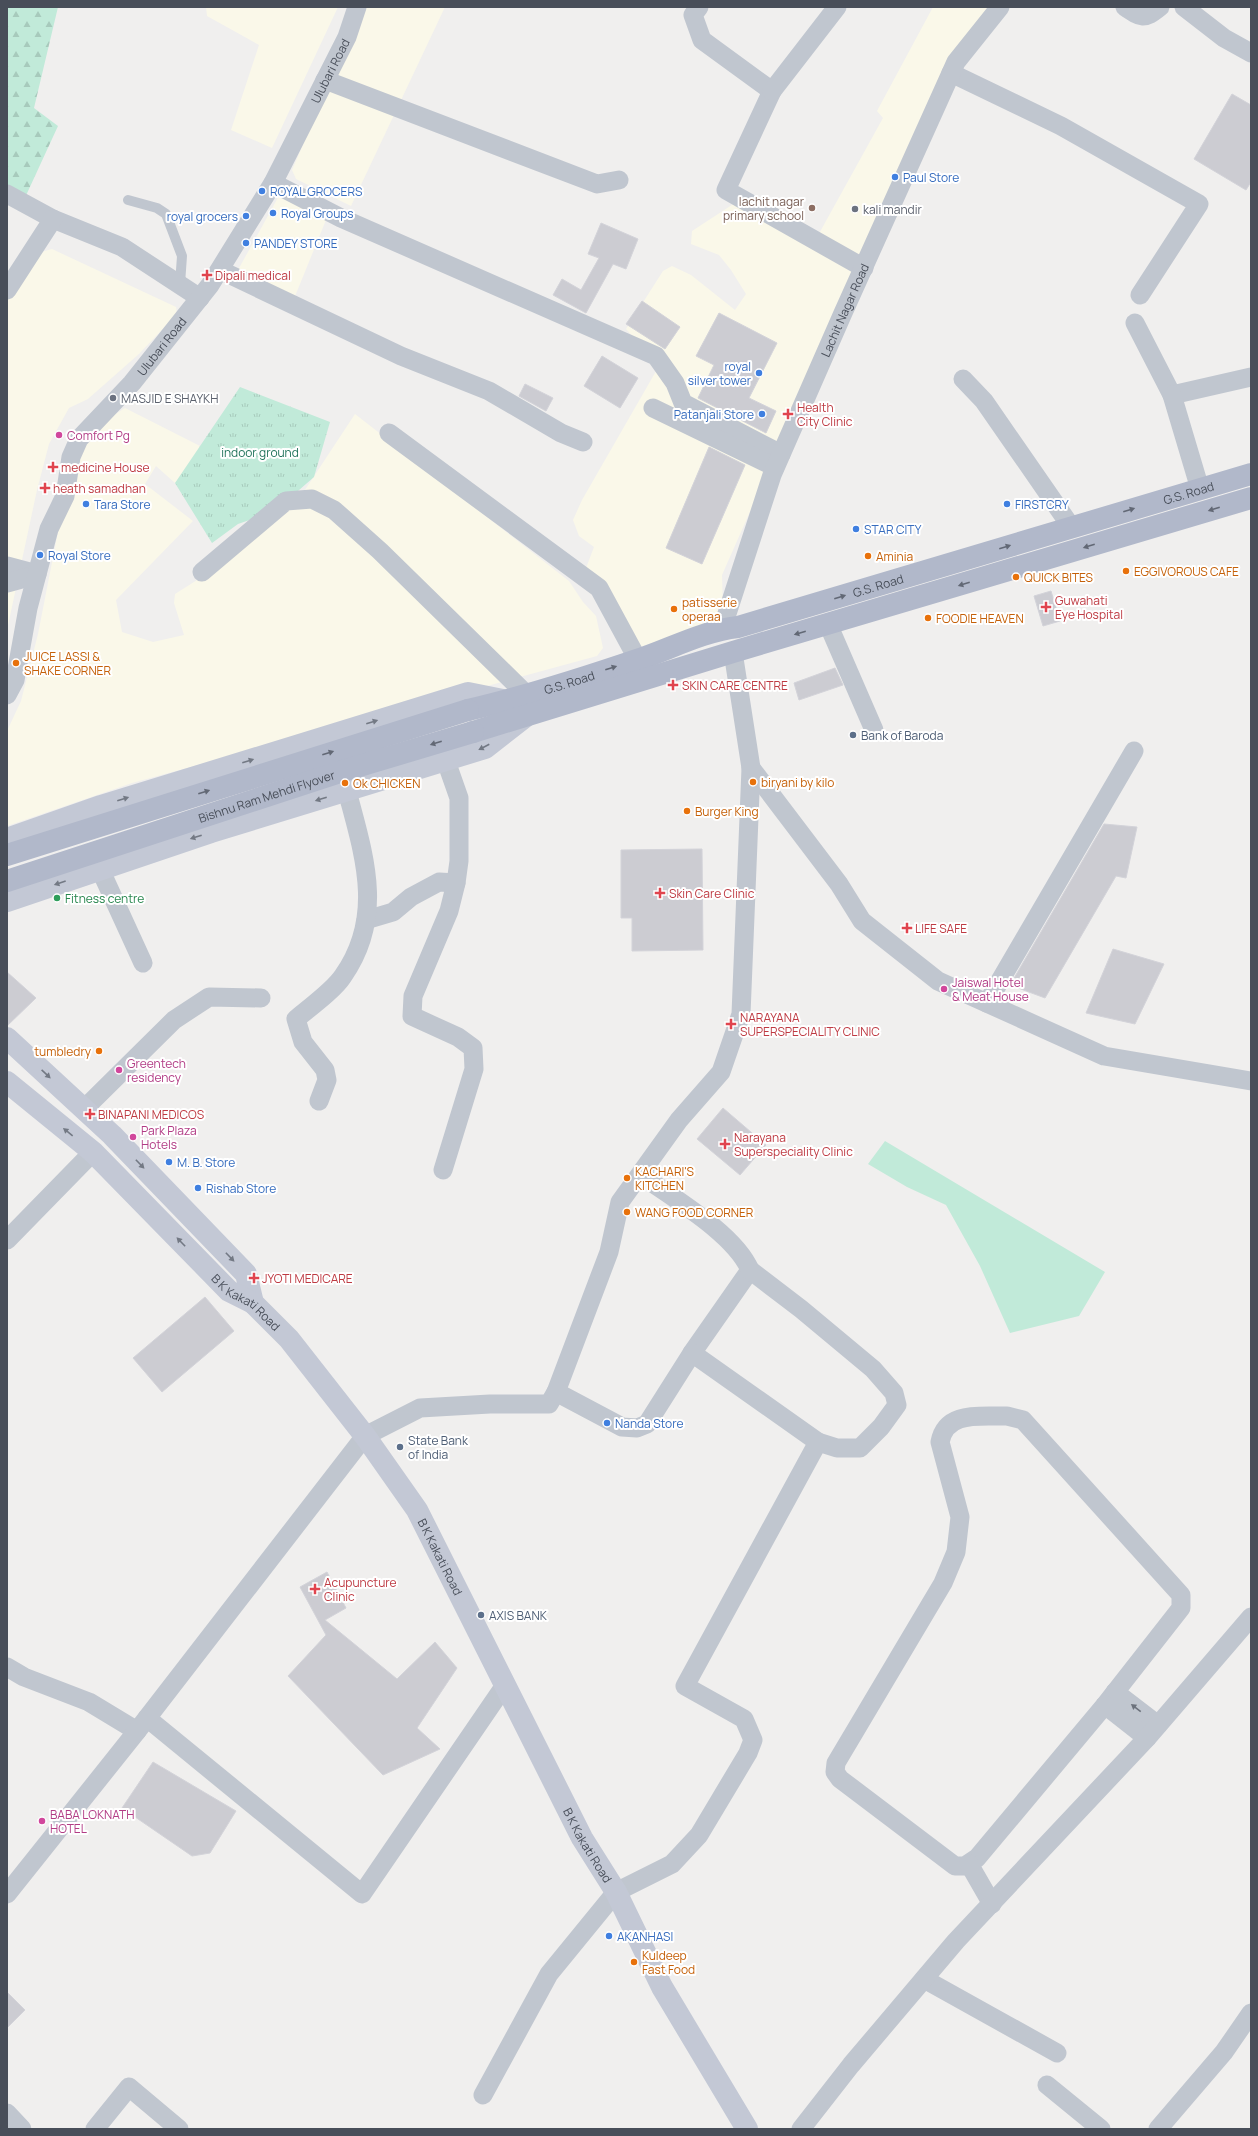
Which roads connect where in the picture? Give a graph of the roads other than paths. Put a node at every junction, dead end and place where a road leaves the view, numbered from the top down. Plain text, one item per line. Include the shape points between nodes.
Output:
1 (356, 7) edge
2 (698, 7) edge
3 (837, 7) edge
4 (1000, 7) edge
5 (1125, 7) edge
6 (1160, 7) edge
7 (1184, 7) edge
8 (1251, 53) edge
9 (951, 73) junction
10 (325, 80) junction
11 (772, 92) junction
12 (619, 180) dead end
13 (273, 183) junction
14 (7, 194) edge
15 (128, 200) dead end
16 (53, 219) junction
17 (864, 268) junction
18 (220, 270) junction
19 (180, 284) junction
20 (7, 290) edge
21 (1140, 295) dead end
22 (200, 298) junction
23 (1135, 323) dead end
24 (1251, 377) edge
25 (962, 379) dead end
26 (1172, 395) junction
27 (653, 408) dead end
28 (389, 433) dead end
29 (583, 442) dead end
30 (778, 461) junction
31 (1251, 474) edge
32 (1200, 489) junction
33 (1251, 498) edge
34 (1072, 528) junction
35 (7, 566) edge
36 (202, 572) dead end
37 (37, 574) junction
38 (7, 583) edge
39 (828, 624) junction
40 (722, 629) junction
41 (733, 652) junction
42 (638, 660) junction
43 (7, 695) edge
44 (520, 704) junction
45 (874, 730) dead end
46 (1134, 751) dead end
47 (446, 761) junction
48 (751, 768) junction
49 (347, 791) junction
50 (101, 806) junction
51 (62, 820) junction
52 (7, 839) edge
53 (7, 855) edge
54 (122, 862) junction
55 (91, 872) junction
56 (7, 881) edge
57 (456, 883) junction
58 (7, 901) edge
59 (366, 920) junction
60 (143, 963) dead end
61 (261, 998) dead end
62 (987, 1003) junction
63 (7, 1038) edge
64 (1251, 1080) edge
65 (7, 1082) edge
66 (319, 1101) dead end
67 (84, 1109) junction
68 (93, 1152) junction
69 (443, 1170) dead end
70 (641, 1175) junction
71 (7, 1240) edge
72 (750, 1270) junction
73 (253, 1303) junction
74 (692, 1353) junction
75 (556, 1392) junction
76 (365, 1436) junction
77 (818, 1442) junction
78 (1251, 1618) edge
79 (7, 1667) edge
80 (505, 1685) junction
81 (1110, 1698) junction
82 (142, 1724) junction
83 (1153, 1732) junction
84 (973, 1861) junction
85 (616, 1892) junction
86 (7, 1894) edge
87 (996, 1899) junction
88 (924, 1979) junction
89 (1251, 2013) edge
90 (1057, 2053) dead end
91 (1047, 2085) dead end
92 (483, 2095) dead end
93 (7, 2113) edge
94 (22, 2129) edge
95 (94, 2129) edge
96 (179, 2129) edge
97 (747, 2129) edge
98 (801, 2129) edge
99 (1101, 2129) edge
100 (1158, 2129) edge

1 - 10 street, Ulubari Road via 347,37
2 - 11 street via 693,15 702,40
3 - 11 street
4 - 9 street, Lachit Nagar Road via 956,62
5 - 6 street via 1139,16 1149,16
7 - 8 street via 1224,38
9 - 17 street, Lachit Nagar Road
9 - 21 street via 1061,126 1199,204
10 - 12 street via 597,184
10 - 13 street, Ulubari Road
11 - 17 street via 726,190
13 - 18 street, Ulubari Road
13 - 30 street via 341,218 656,356 674,383 683,403
14 - 16 street
15 - 19 lane via 157,208 166,214 182,256
16 - 19 street via 122,247
16 - 20 street
17 - 30 street, Lachit Nagar Road
18 - 22 street, Ulubari Road
18 - 29 street via 401,356 489,392 561,433
19 - 22 street
22 - 37 street, Ulubari Road via 132,383 79,438 71,457 65,496 49,529
23 - 26 street
24 - 26 street
25 - 34 street via 984,402
26 - 32 street
27 - 30 street
28 - 42 street via 599,588
30 - 40 street, Lachit Nagar Road
31 - 32 main road, G.S. Road
34 -> 32 main road, G.S. Road
33 -> 39 main road, G.S. Road
40 -> 34 main road, G.S. Road via 738,627
35 - 37 street
36 - 44 street via 286,501 312,499 334,510 380,551
37 - 38 street
37 - 43 street, Ulubari Road via 14,680
39 -> 41 main road, G.S. Road
39 - 45 street
40 - 42 main road, G.S. Road
41 - 44 main road, G.S. Road
41 - 48 street
44 -> 42 main road, G.S. Road
44 -> 47 main road via 485,748
50 -> 44 main road via 468,692
53 -> 44 main road, Bishnu Ram Mehdi Flyover, bridge via 468,710
44 -> 56 main road, Bishnu Ram Mehdi Flyover, bridge via 473,732 338,772
46 - 62 street
47 - 49 main road
47 - 57 street via 459,798 459,861
48 - 62 street via 839,884 862,921 938,981
48 - 70 street via 741,1014 721,1072 679,1120
49 -> 54 main road
49 - 59 street via 369,885
50 - 51 main road
50 - 54 main road
51 - 52 main road
51 - 55 main road
54 - 55 main road
55 -> 58 main road
55 - 60 street
57 - 59 street via 439,882 411,897 393,912
57 - 69 street via 448,911 413,996 412,1016 458,1037 473,1048 474,1069
59 - 66 street via 365,934 343,977 296,1019 302,1042 325,1070 327,1080
61 - 67 street via 209,997 174,1020
62 - 64 street via 1104,1056
63 -> 67 main road
68 -> 65 main road, B K Kakati Road
67 -> 73 main road via 246,1274
68 - 71 street
73 -> 68 main road, B K Kakati Road via 228,1291
70 - 72 street via 728,1238 745,1258
70 - 75 street via 620,1202 608,1252
72 - 74 street
72 - 77 street via 873,1369 894,1393 897,1405 882,1427 860,1448 837,1448
73 - 76 main road, B K Kakati Road via 289,1339
74 - 75 street via 647,1424 637,1428 622,1427
74 - 77 street
75 - 76 street via 549,1404 420,1408
76 - 80 main road, B K Kakati Road via 417,1510
76 - 82 street
77 - 85 street via 685,1686 744,1719 753,1740 748,1753 699,1835 672,1864
78 - 83 street
79 - 82 street via 24,1677
80 - 82 street via 362,1894
80 - 85 main road, B K Kakati Road via 582,1838
83 -> 81 street
81 - 84 street
81 - 84 street via 1181,1608 1180,1595 1023,1420 1007,1416 958,1418 947,1426 940,1442 960,1517 956,1552 943,1583 836,1762 835,1772 840,1779 955,1866 966,1866
82 - 86 street
83 - 87 street
84 - 87 street
85 - 92 street via 549,1974
85 - 97 main road, B K Kakati Road via 662,1987
87 - 88 street
88 - 90 street
88 - 98 street via 851,2064
89 - 100 street via 1224,2052
91 - 99 street
93 - 94 street
95 - 96 street via 129,2087

